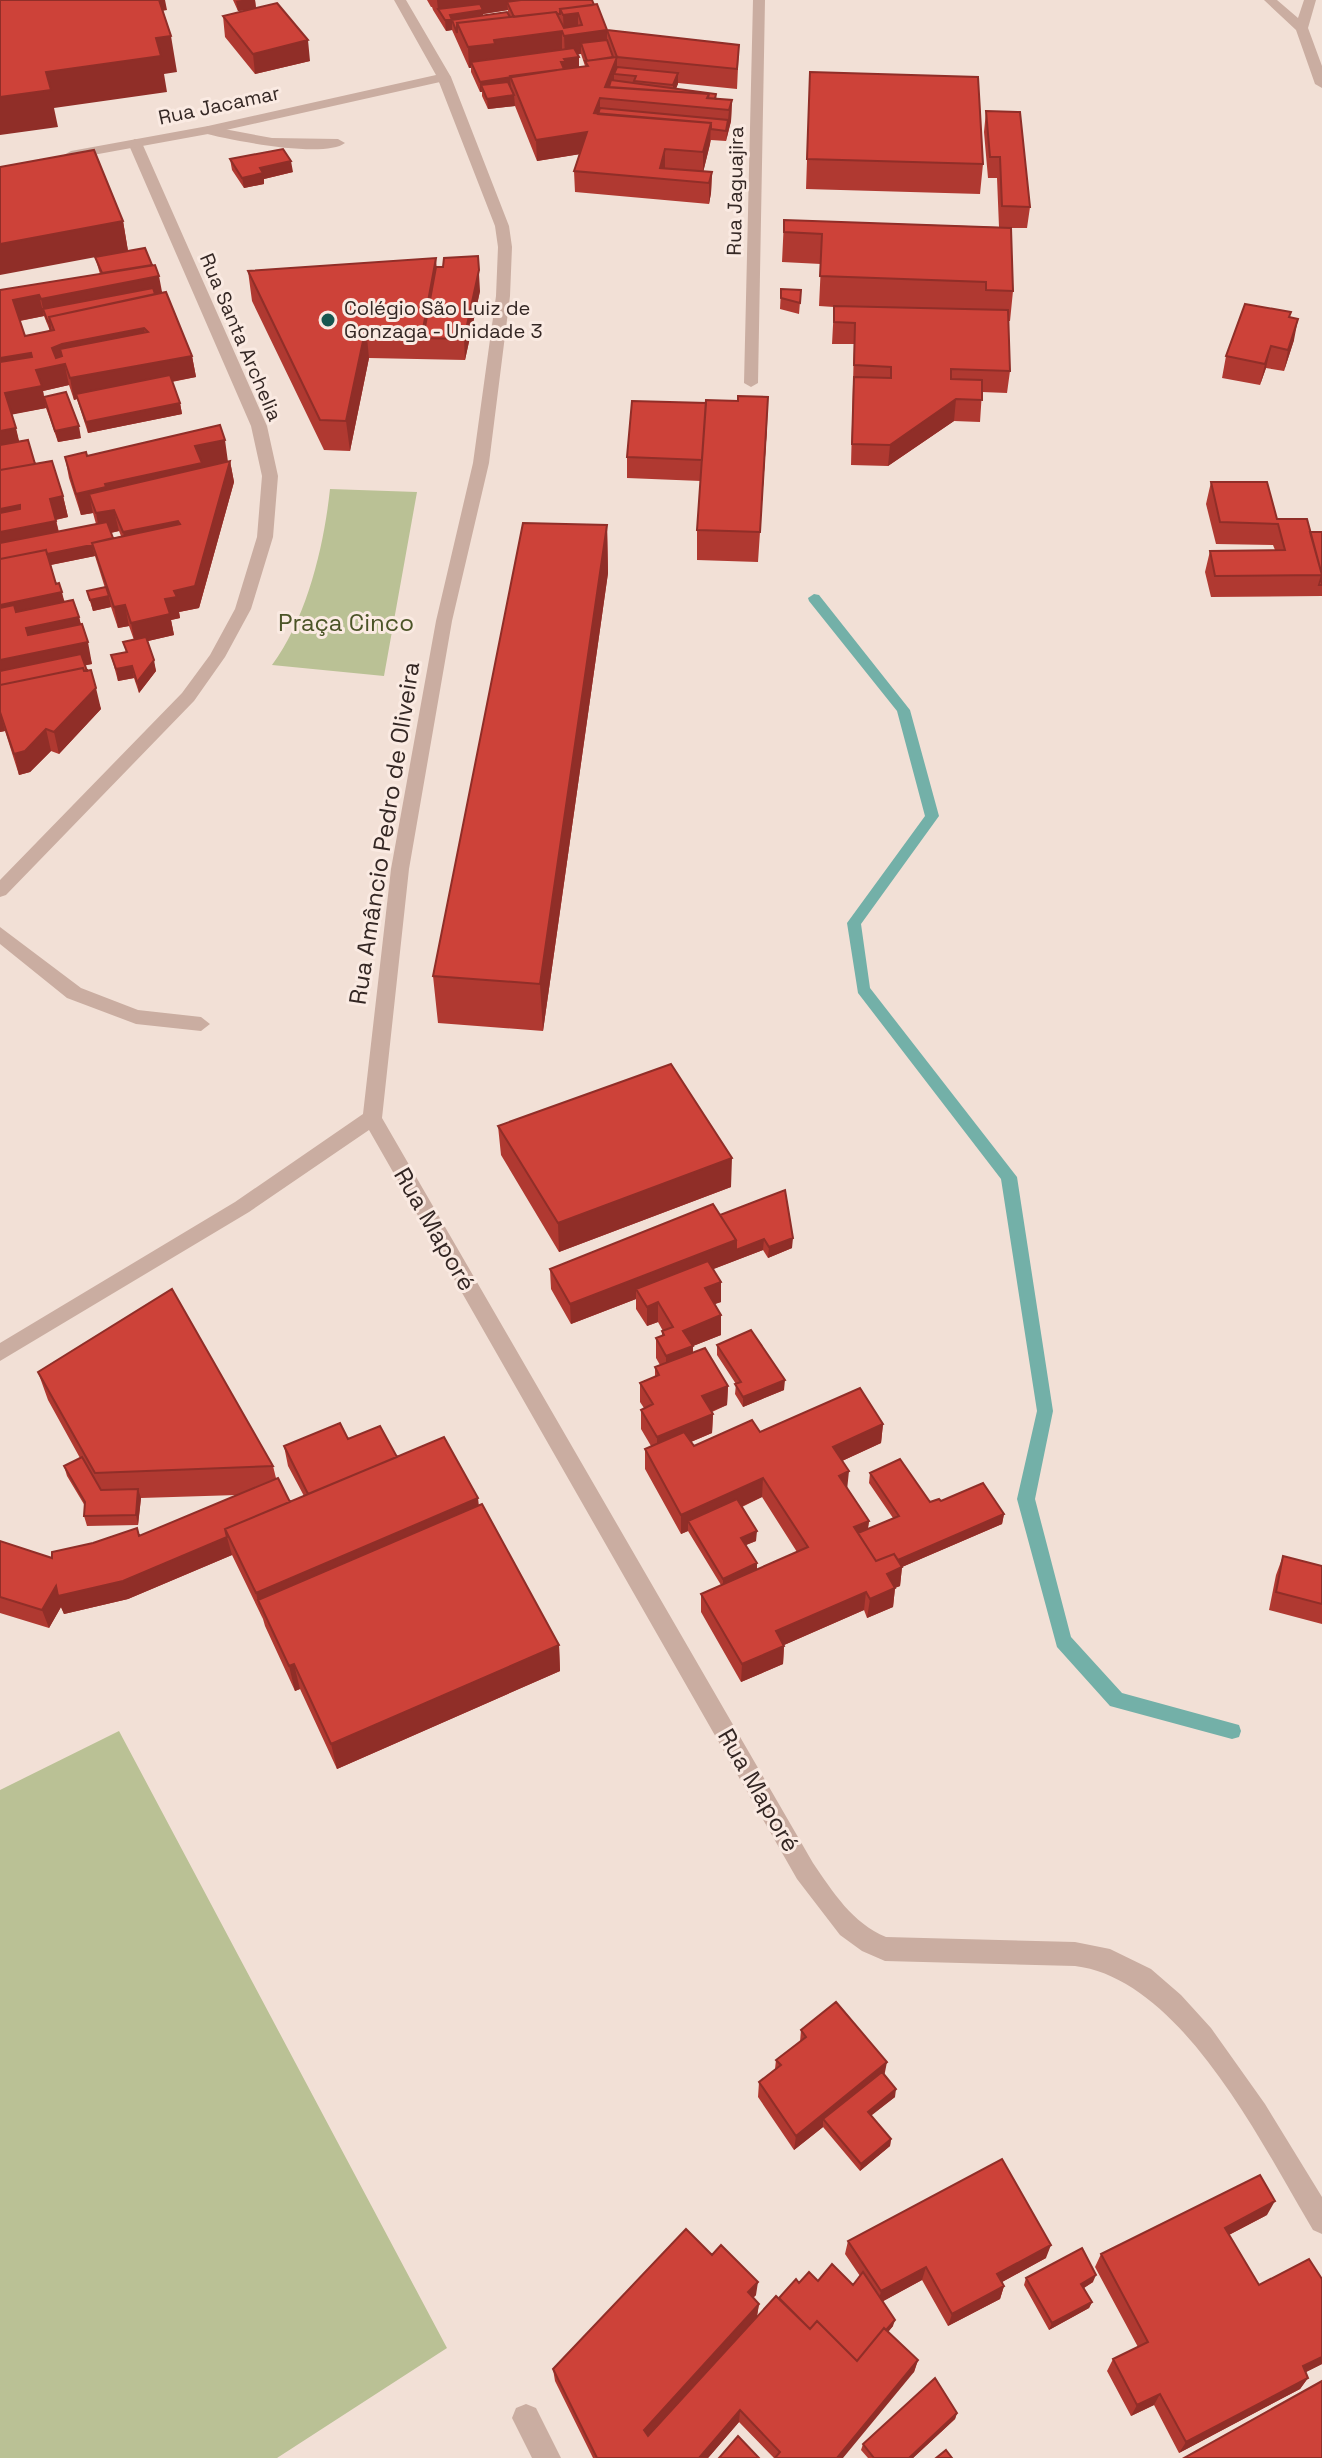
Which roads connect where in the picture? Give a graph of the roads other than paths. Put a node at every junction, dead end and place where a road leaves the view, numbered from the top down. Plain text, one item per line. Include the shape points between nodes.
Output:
1 (400, 0) edge
2 (759, 0) edge
3 (1270, 0) edge
4 (1310, 0) edge
5 (1302, 28) junction
6 (444, 77) junction
7 (1322, 84) edge
8 (208, 130) junction
9 (135, 143) junction
10 (338, 143) dead end
11 (60, 157) edge
12 (751, 383) dead end
13 (0, 891) edge
14 (0, 934) edge
15 (201, 1024) dead end
16 (372, 1118) junction
17 (0, 1353) edge
18 (1322, 2221) edge
19 (526, 2418) dead end
20 (547, 2458) edge

1 - 6 street, Rua Amâncio Pedro de Oliveira
2 - 12 street, Rua Jaguajira
3 - 5 street
4 - 5 street
5 - 7 street
6 - 8 street, Rua Jacamar
6 - 16 street, Rua Amâncio Pedro de Oliveira via 502,226 503,296 481,463 444,621 400,869
8 - 9 street, Rua Jacamar
8 - 10 street via 241,140
9 - 11 street, Rua Jacamar
9 - 13 street, Rua Santa Archelia via 259,426 270,476 265,537 243,609 195,687
14 - 15 street via 74,993 136,1017
16 - 17 street via 242,1207
16 - 18 street, Rua Maporé via 805,1871 841,1923 864,1942 885,1949 1064,1953 1109,1961 1148,1980 1187,2015
19 - 20 street

